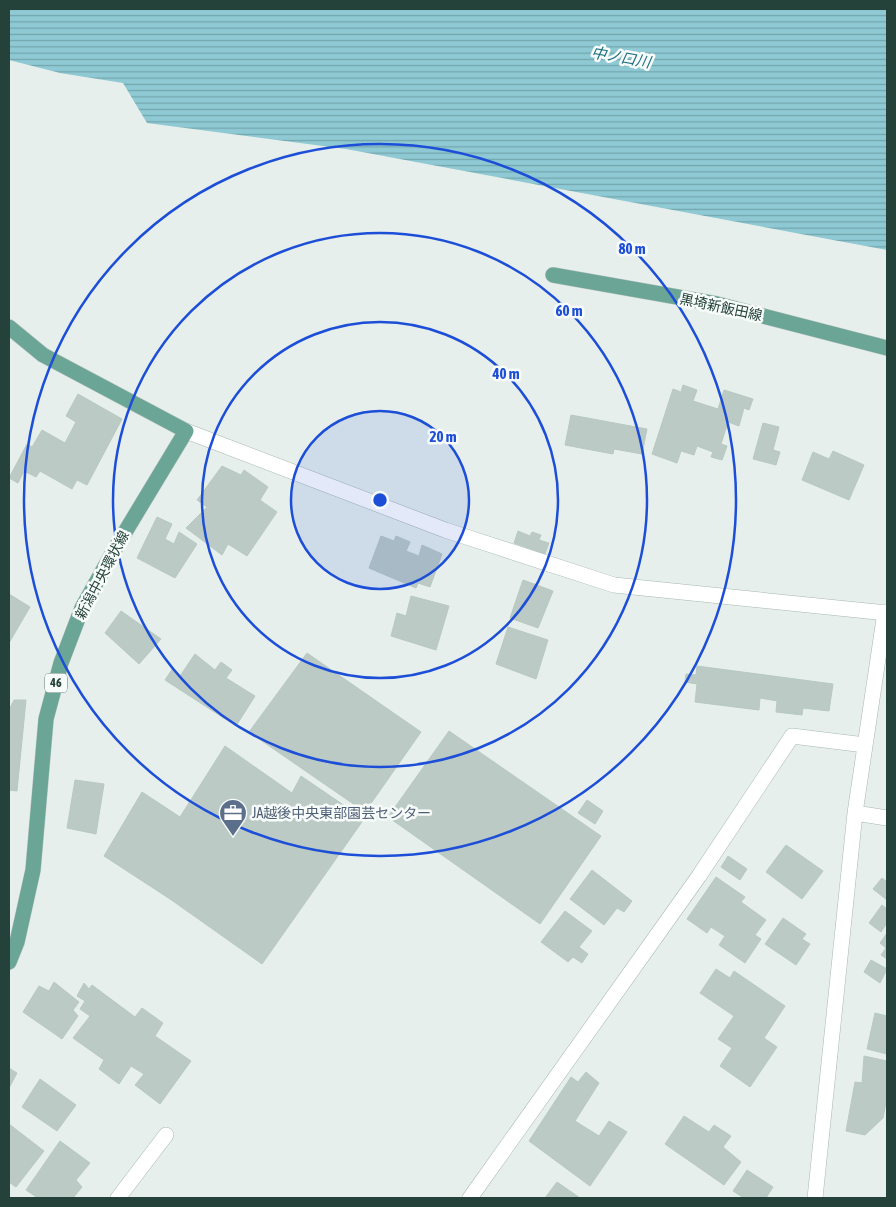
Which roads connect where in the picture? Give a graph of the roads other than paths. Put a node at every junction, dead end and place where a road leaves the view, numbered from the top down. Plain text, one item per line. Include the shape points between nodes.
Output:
1 (553, 275) dead end
2 (9, 327) edge
3 (887, 348) edge
4 (186, 431) junction
5 (886, 612) edge
6 (865, 745) junction
7 (855, 813) junction
8 (887, 818) edge
9 (9, 962) edge
10 (166, 1135) dead end
11 (118, 1198) edge
12 (470, 1198) edge
13 (814, 1198) edge

1 - 3 main road, 黒埼新飯田線 via 717,304
2 - 4 main road via 43,356
4 - 5 street via 445,530 614,585
4 - 9 main road, 新潟中央環状線 / 46 via 82,608 61,663 46,719 33,870 17,942
5 - 6 street
6 - 7 street
6 - 12 street via 792,736 699,876
7 - 8 street
7 - 13 street
10 - 11 street

